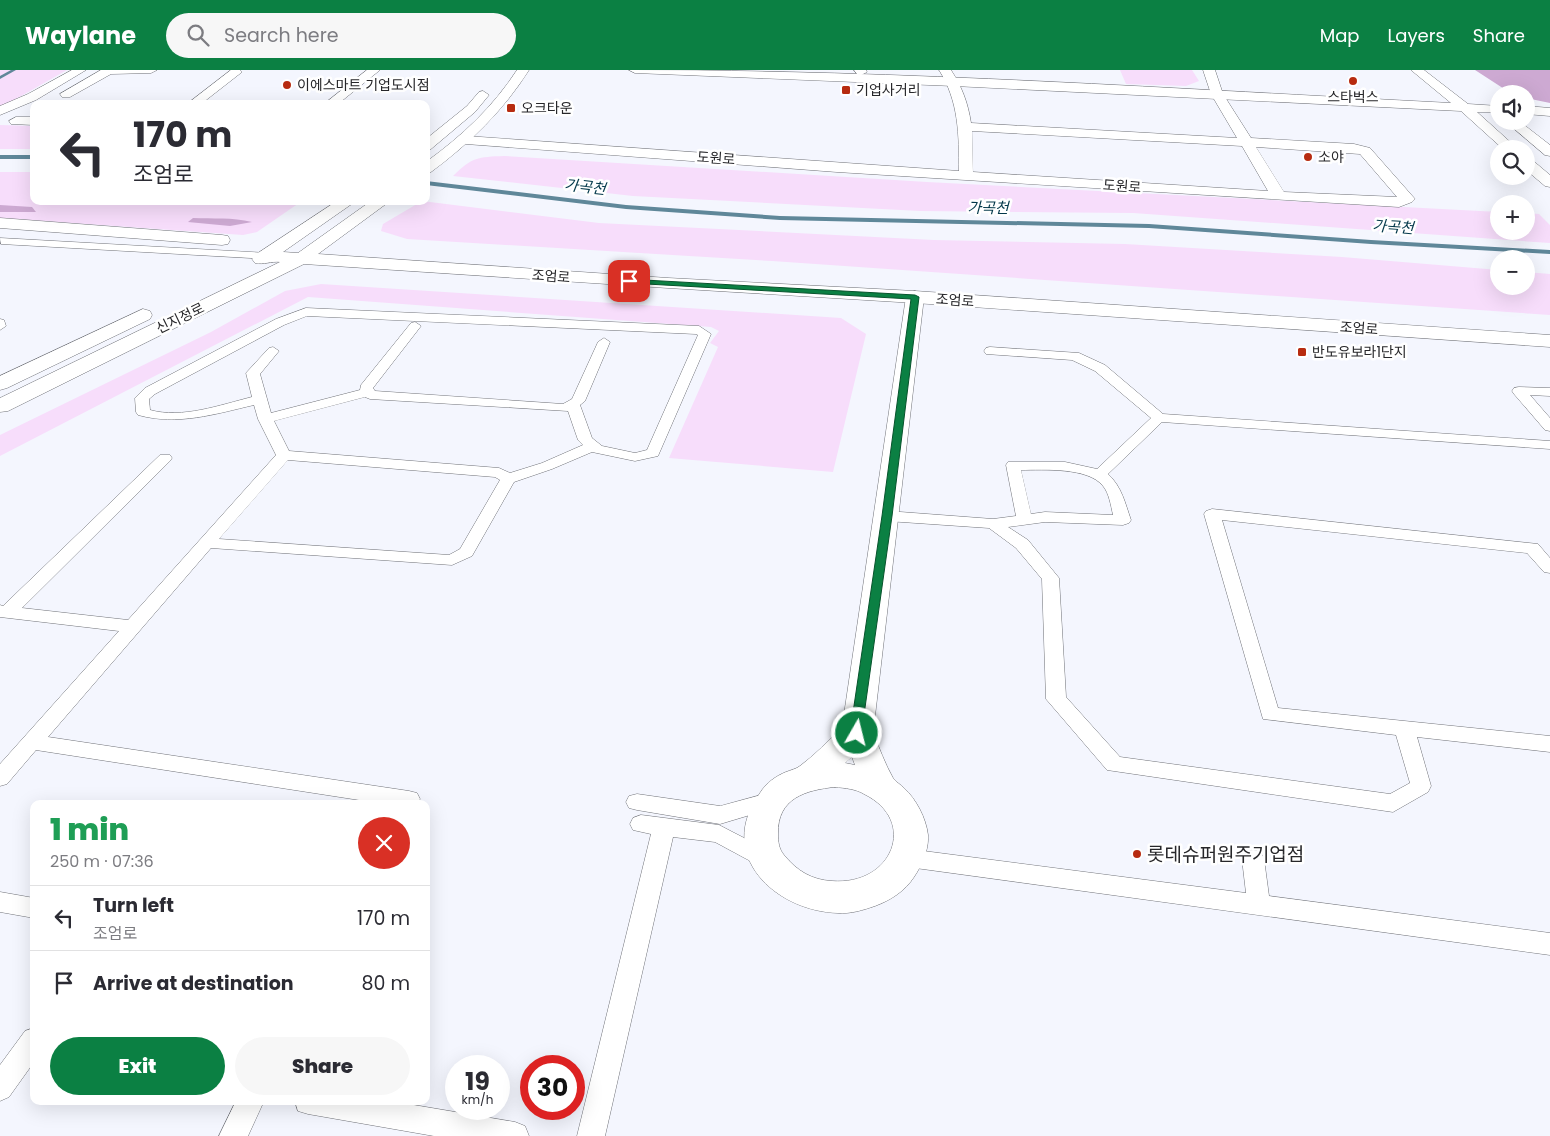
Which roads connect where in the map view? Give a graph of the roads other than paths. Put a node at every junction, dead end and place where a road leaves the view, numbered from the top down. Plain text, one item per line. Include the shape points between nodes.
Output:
1 (80, 70) edge
2 (152, 70) edge
3 (374, 70) edge
4 (523, 70) edge
5 (635, 70) edge
6 (945, 70) edge
7 (1208, 70) edge
8 (1417, 70) edge
9 (109, 71) edge
10 (236, 72) dead end
11 (954, 82) junction
12 (492, 86) dead end
13 (1217, 94) junction
14 (1476, 94) dead end
15 (56, 99) dead end
16 (198, 100) edge
17 (335, 100) edge
18 (1490, 104) edge
19 (1465, 108) junction
20 (1490, 110) edge
21 (0, 111) edge
22 (1535, 111) edge
23 (1550, 112) edge
24 (30, 113) edge
25 (30, 121) edge
26 (966, 126) junction
27 (1522, 130) edge
28 (1501, 140) edge
29 (430, 142) edge
30 (1246, 142) junction
31 (460, 144) junction
32 (1550, 152) edge
33 (430, 166) edge
34 (1535, 170) edge
35 (966, 175) junction
36 (1550, 183) edge
37 (1279, 196) junction
38 (343, 205) edge
39 (377, 205) edge
40 (0, 223) edge
41 (222, 240) dead end
42 (1, 241) edge
43 (268, 256) junction
44 (300, 259) junction
45 (194, 291) dead end
46 (915, 297) junction
47 (159, 308) dead end
48 (414, 326) dead end
49 (1550, 341) edge
50 (604, 342) dead end
51 (273, 351) dead end
52 (990, 351) dead end
53 (0, 384) edge
54 (368, 392) junction
55 (1550, 392) edge
56 (258, 400) junction
57 (573, 404) junction
58 (0, 406) edge
59 (1158, 418) junction
60 (266, 419) junction
61 (1550, 427) edge
62 (1550, 445) edge
63 (593, 446) junction
64 (284, 455) junction
65 (165, 458) dead end
66 (1099, 475) junction
67 (508, 479) junction
68 (887, 516) junction
69 (1024, 519) junction
70 (993, 524) junction
71 (207, 543) junction
72 (1550, 568) edge
73 (3, 611) edge
74 (133, 627) junction
75 (1404, 728) junction
76 (857, 733) junction
77 (32, 742) junction
78 (1550, 744) edge
79 (811, 776) junction
80 (0, 778) edge
81 (881, 788) junction
82 (408, 800) edge
83 (772, 800) junction
84 (637, 802) dead end
85 (908, 858) junction
86 (1253, 860) dead end
87 (768, 862) junction
88 (0, 902) edge
89 (1259, 905) junction
90 (30, 907) edge
91 (1550, 944) edge
92 (30, 1046) edge
93 (0, 1088) edge
94 (249, 1105) edge
95 (332, 1105) edge
96 (233, 1136) edge
97 (515, 1136) edge
98 (591, 1136) edge

1 - 21 street
2 - 9 street
3 - 17 street
4 - 31 street via 513,87
5 - 11 street
6 - 11 street
7 - 13 street
8 - 19 street
9 - 15 street
10 - 16 street
11 - 13 street
11 - 26 street
12 - 29 street via 471,109
13 - 19 street
13 - 30 street
14 - 18 street
19 - 20 street
19 - 28 street
22 - 23 street
24 - 25 street via 16,120
26 - 30 street, 도원로
26 - 35 street
27 - 32 street
30 - 37 street
30 - 37 street, 도원로 via 1339,146 1365,151 1407,199 1380,202
31 - 33 street
31 - 35 street, 도원로
34 - 36 street
35 - 37 street, 도원로
38 - 43 street, 신지정로
39 - 44 street, 신지정로
40 - 41 street
42 - 43 lane
43 - 44 street, 조엄로
43 - 45 street, 신지정로
44 - 46 street, 조엄로
44 - 58 street, 신지정로
46 - 49 street, 조엄로
46 - 68 street
47 - 53 street, 신지정로
48 - 54 lane via 366,388
50 - 57 lane via 578,401
51 - 56 lane via 253,373
52 - 59 lane via 1074,356 1100,368
54 - 57 lane via 370,395 565,408
54 - 60 lane
55 - 61 lane via 1519,391
56 - 60 lane
56 - 63 lane via 168,417 143,412 142,405 142,398 150,391 280,322 306,312 700,330 705,334 658,447 653,452 635,457
57 - 63 lane via 585,440
59 - 62 lane
59 - 66 lane
60 - 64 lane
63 - 67 lane
64 - 67 lane via 498,473
64 - 71 lane
65 - 73 lane
66 - 69 lane via 1078,468 1013,465
66 - 69 lane via 1110,484 1123,520 1045,516
67 - 71 lane via 466,552 452,560
68 - 70 lane
68 - 76 street
69 - 70 lane
70 - 75 lane via 1022,544 1050,578 1056,699 1114,764 1393,803 1421,786
71 - 74 lane
72 - 75 lane via 1532,548 1212,514 1270,714
73 - 74 lane
74 - 77 lane
75 - 78 lane
76 - 79 street
76 - 81 street
77 - 80 lane
77 - 82 lane
79 - 81 street via 835,774 860,778
79 - 83 street via 788,785
81 - 85 street via 897,801 908,819 912,838
83 - 84 lane via 720,815
83 - 87 street via 761,827 761,841
85 - 87 street via 897,875 879,889 856,897 831,898 807,892 786,880
85 - 89 lane
86 - 89 lane
87 - 98 lane via 719,834 652,825 613,1047
88 - 90 lane
89 - 91 lane
92 - 93 lane
94 - 96 lane
95 - 97 lane

